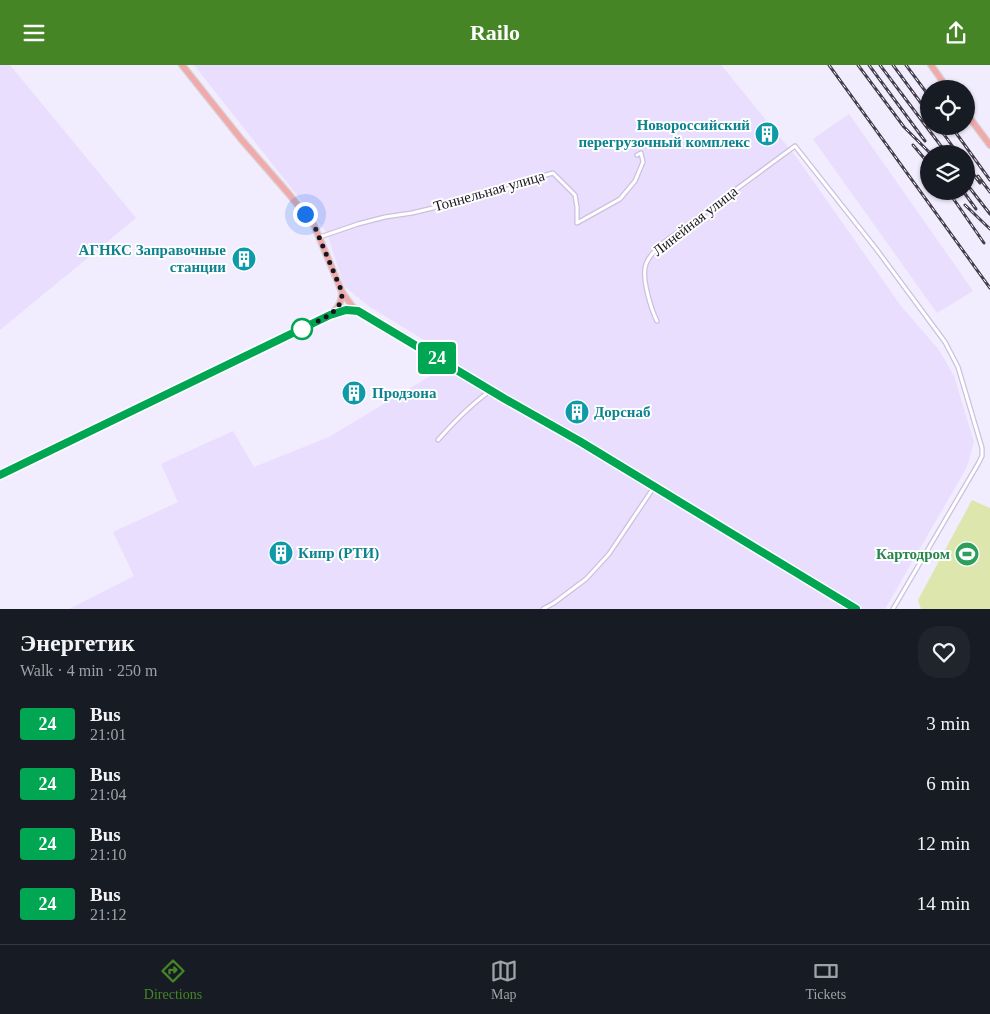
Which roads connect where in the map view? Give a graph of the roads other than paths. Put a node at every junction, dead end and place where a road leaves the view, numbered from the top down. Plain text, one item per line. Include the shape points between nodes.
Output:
1 (182, 65) edge
2 (931, 65) edge
3 (942, 80) edge
4 (975, 125) edge
5 (990, 145) edge
6 (637, 155) dead end
7 (319, 237) junction
8 (342, 292) junction
9 (358, 311) junction
10 (330, 315) junction
11 (657, 321) dead end
12 (490, 390) junction
13 (438, 440) dead end
14 (0, 475) edge
15 (654, 487) junction
16 (543, 609) edge
17 (856, 609) edge
18 (893, 609) edge

1 - 7 main road via 314,225
2 - 3 main road
4 - 5 main road
6 - 7 street, Тоннельная улица via 641,153 643,162 635,181 620,199 577,223 576,195 553,173 508,189 367,221
7 - 8 main road
8 - 9 main road
8 - 10 main road via 340,305
9 - 10 main road via 346,310
9 - 12 main road
10 - 14 main road
11 - 18 street, Линейная улица via 644,271 654,251 795,145 945,342 958,367 982,448 978,464
12 - 13 street via 461,414
12 - 15 main road
15 - 16 street via 609,554 586,579
15 - 17 main road

